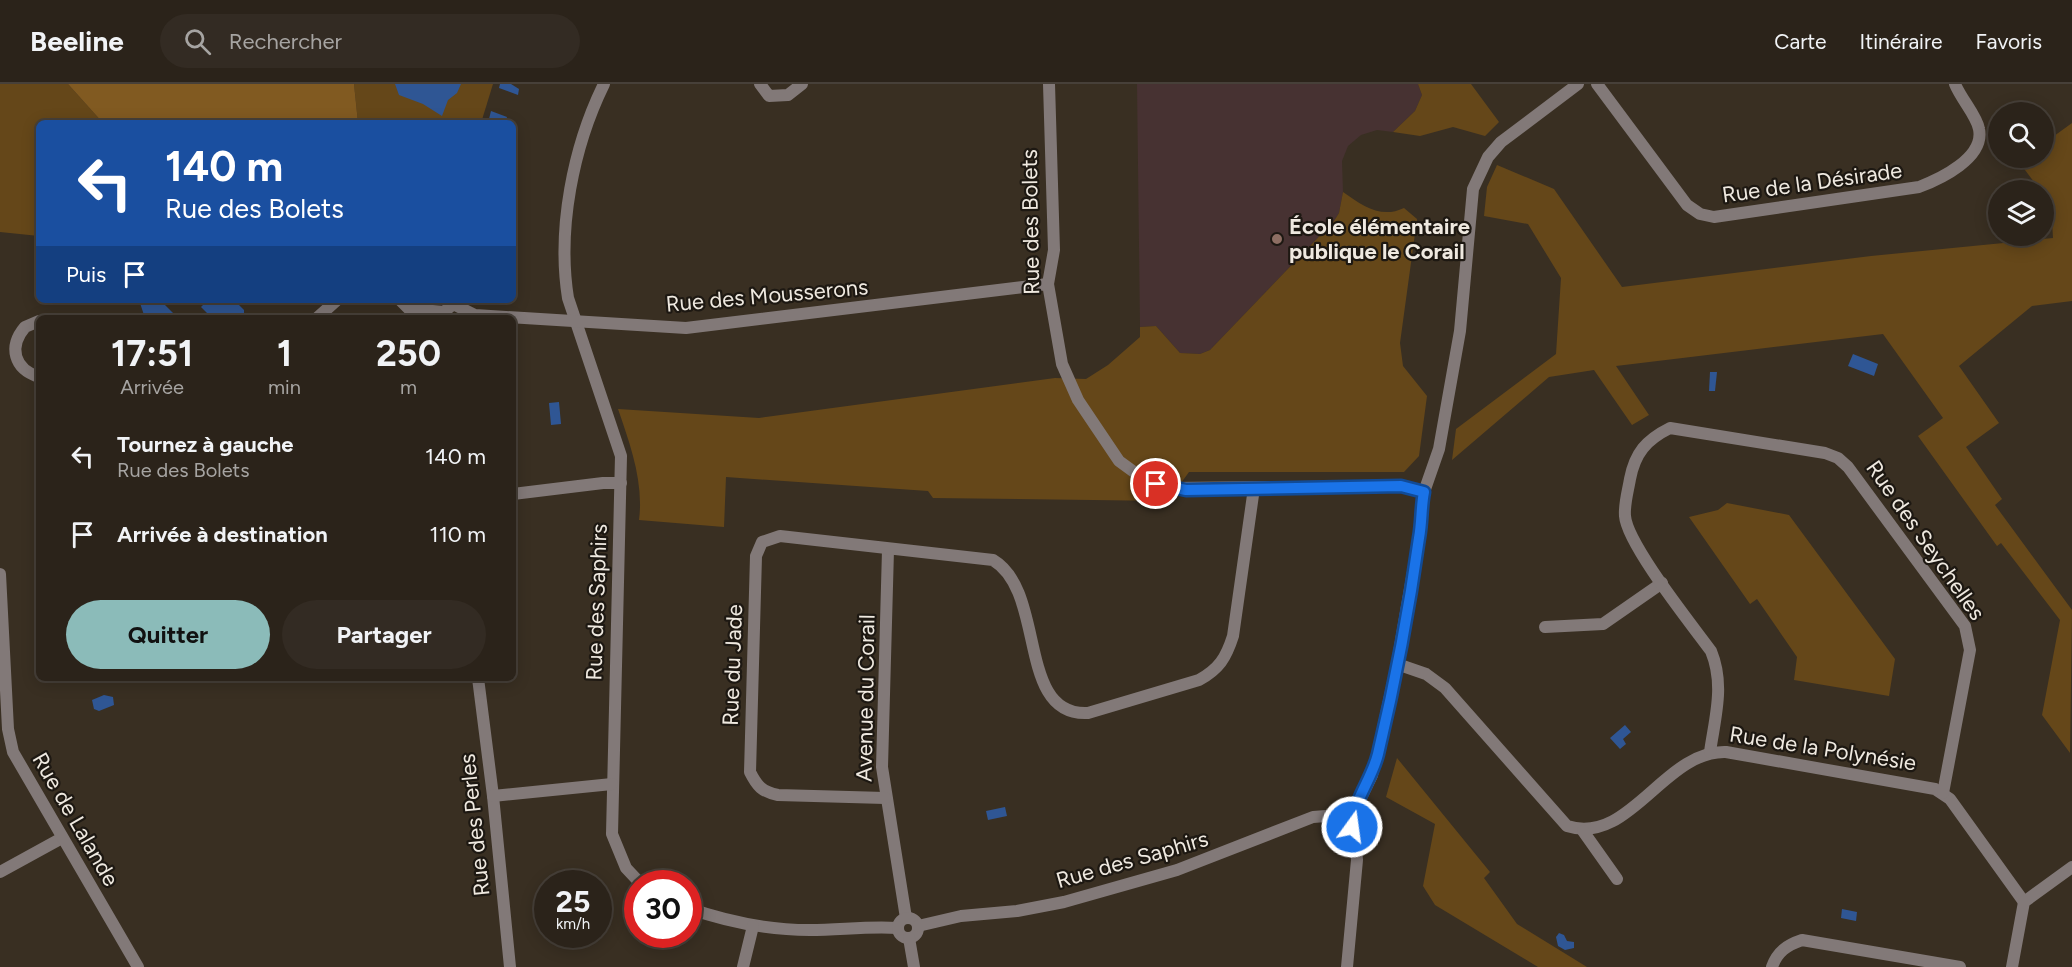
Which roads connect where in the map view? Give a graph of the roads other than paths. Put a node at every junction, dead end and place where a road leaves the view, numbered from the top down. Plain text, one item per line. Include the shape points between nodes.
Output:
1 (604, 84) edge
2 (760, 84) edge
3 (802, 84) edge
4 (1049, 84) edge
5 (1578, 84) edge
6 (1597, 84) edge
7 (1955, 84) edge
8 (1048, 284) junction
9 (334, 303) edge
10 (403, 303) edge
11 (457, 303) edge
12 (320, 315) edge
13 (475, 315) edge
14 (516, 317) edge
15 (576, 320) junction
16 (36, 322) edge
17 (36, 375) edge
18 (621, 483) junction
19 (1254, 489) junction
20 (1424, 492) junction
21 (516, 494) edge
22 (888, 550) junction
23 (0, 574) edge
24 (1662, 583) junction
25 (1545, 627) dead end
26 (1397, 664) junction
27 (478, 681) edge
28 (1710, 752) junction
29 (612, 784) junction
30 (1943, 793) junction
31 (493, 796) junction
32 (885, 798) junction
33 (1353, 814) junction
34 (1583, 831) junction
35 (62, 838) junction
36 (2072, 867) edge
37 (628, 870) edge
38 (0, 872) edge
39 (1617, 879) dead end
40 (2024, 902) junction
41 (702, 912) edge
42 (902, 923) junction
43 (753, 926) junction
44 (918, 926) junction
45 (909, 938) junction
46 (138, 967) edge
47 (510, 967) edge
48 (742, 967) edge
49 (914, 967) edge
50 (1347, 967) edge
51 (1772, 967) edge
52 (1960, 967) edge
53 (2012, 967) edge

1 - 15 street, Rue des Saphirs via 579,156 569,204 564,272
2 - 3 street via 769,96 788,95
4 - 8 street, Rue des Bolets via 1054,250
5 - 20 street via 1501,142 1478,175 1471,206 1453,379 1439,449
6 - 7 street, Rue de la Désirade via 1687,205 1714,217 1919,187 1938,180 1972,154 1979,143 1980,130
8 - 15 street, Rue des Mousserons via 686,328
8 - 19 street, Rue des Bolets via 1068,379 1119,461 1145,480 1170,488
9 - 12 street
10 - 11 street, Rue des Mousserons via 409,309 444,312
11 - 13 street, Rue des Mousserons
14 - 15 street, Rue des Mousserons
15 - 18 street, Rue des Saphirs via 621,456
16 - 17 street via 25,327 14,346 20,367
18 - 21 street
18 - 29 street, Rue des Saphirs
19 - 20 street, Rue des Bolets via 1401,486
19 - 22 street via 1233,636 1226,657 1215,671 1198,680 1088,713 1064,710 1047,693 1018,588 1003,566 981,557
20 - 26 street
22 - 32 street, Avenue du Corail via 882,767
22 - 32 street, Rue du Jade via 780,536 762,542 758,548 750,772 756,785 778,795
23 - 35 street, Rue de Lalande via 13,752
24 - 25 street via 1603,624
24 - 28 street, Rue des Seychelles via 1711,651 1720,676
24 - 30 street, Rue des Seychelles via 1634,542 1625,516 1637,455 1654,436 1670,428 1685,429 1838,458 1970,637
26 - 33 street via 1372,775
26 - 34 street via 1426,674 1445,688 1552,812 1567,826
27 - 31 street, Rue des Perles
28 - 30 street, Rue de la Polynésie via 1923,786
28 - 34 street, Rue de la Polynésie via 1689,762 1611,823
29 - 31 street
29 - 37 street, Rue des Saphirs via 612,834
30 - 40 street, Rue de la Polynésie via 1958,808
31 - 47 street, Rue des Perles
32 - 42 street, Avenue du Corail
33 - 44 street, Rue des Saphirs via 1313,817 1186,867 1064,902
33 - 50 street via 1357,860
34 - 39 street
35 - 38 street
35 - 46 street, Rue de Lalande
36 - 40 street
40 - 53 street
41 - 43 street
42 - 43 street via 811,930
42 - 44 street via 913,919
42 - 45 street via 901,935
43 - 48 street
44 - 45 street
45 - 49 street
51 - 52 street via 1782,950 1802,940

